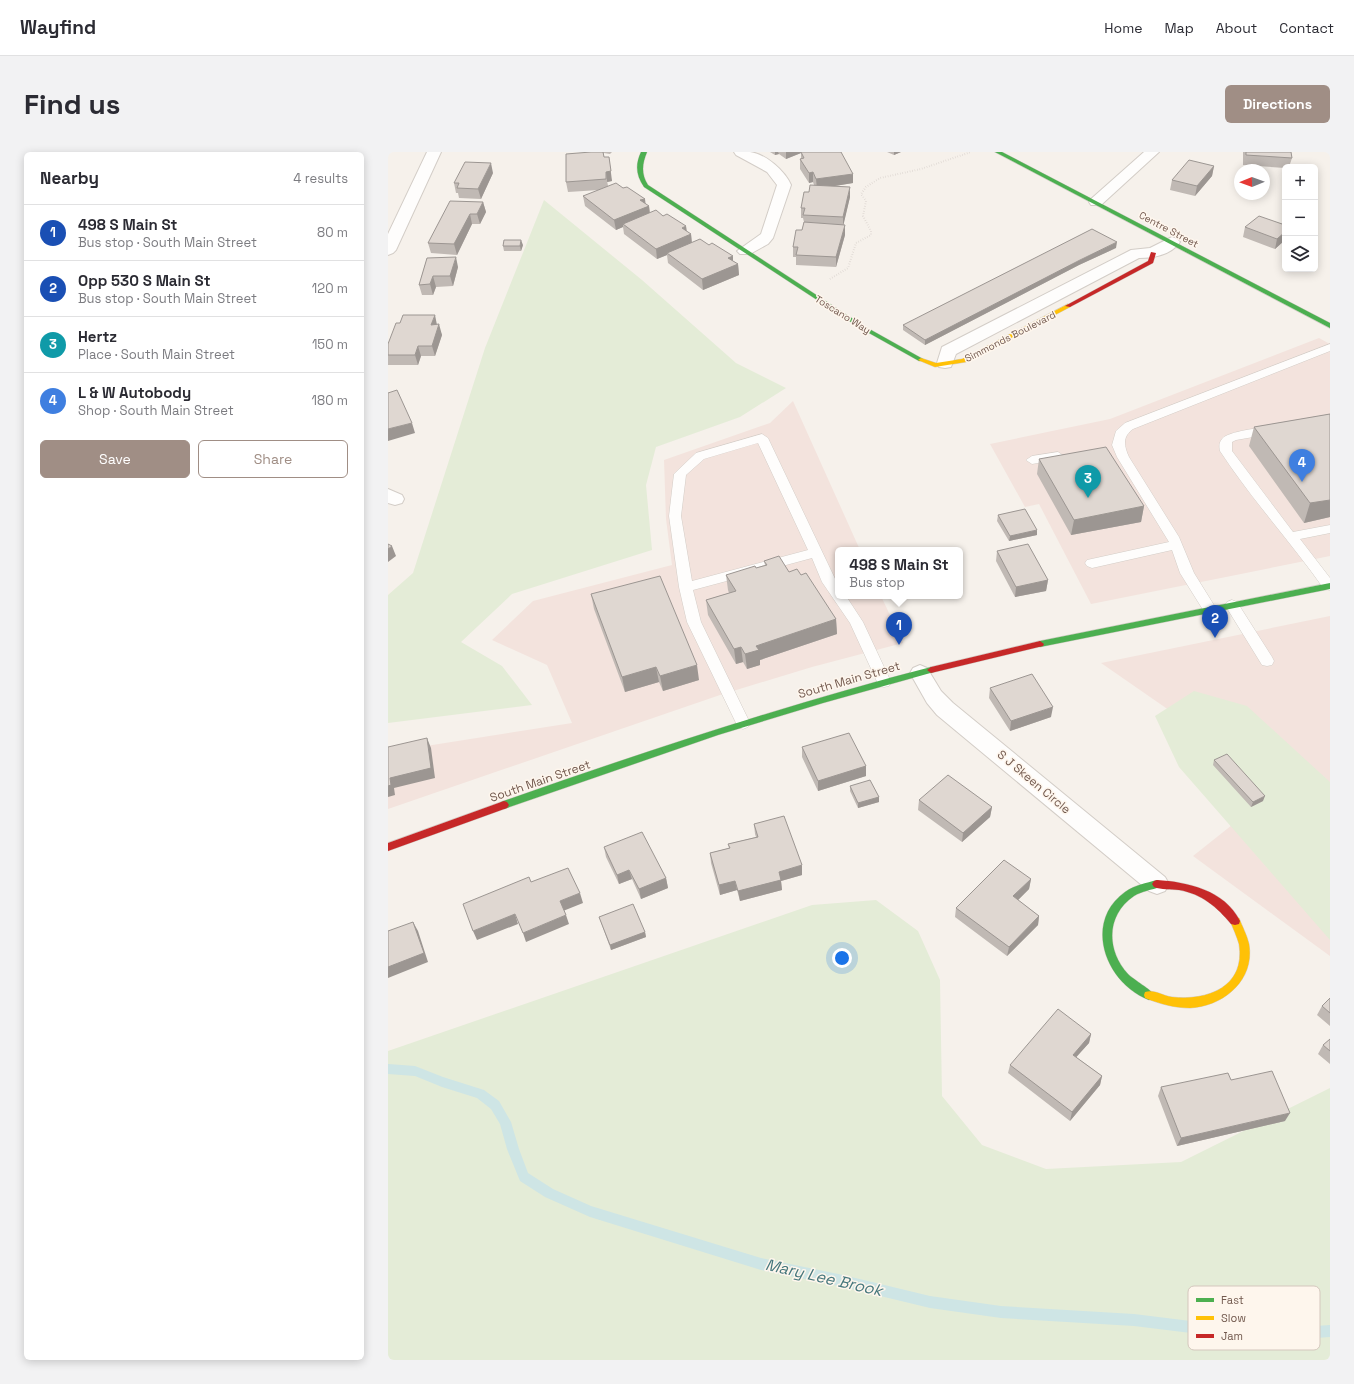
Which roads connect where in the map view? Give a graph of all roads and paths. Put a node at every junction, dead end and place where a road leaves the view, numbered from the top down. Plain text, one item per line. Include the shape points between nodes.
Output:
1 (434, 152) edge
2 (644, 152) edge
3 (740, 152) edge
4 (971, 152) edge
5 (998, 152) edge
6 (1152, 152) edge
7 (1096, 202) junction
8 (1172, 242) junction
9 (388, 250) edge
10 (745, 251) junction
11 (806, 290) junction
12 (1330, 326) edge
13 (1330, 347) edge
14 (945, 363) joint
15 (1286, 427) edge
16 (1118, 444) junction
17 (1103, 447) edge
18 (1071, 453) edge
19 (1032, 460) dead end
20 (1330, 529) edge
21 (1290, 537) junction
22 (1176, 545) junction
23 (816, 552) junction
24 (1092, 563) dead end
25 (1329, 586) edge
26 (686, 587) junction
27 (835, 591) edge
28 (840, 599) edge
29 (1232, 605) junction
30 (1210, 610) junction
31 (1267, 661) dead end
32 (920, 673) junction
33 (884, 682) junction
34 (743, 723) junction
35 (388, 847) edge
36 (1157, 884) junction

1 - 9 street
2 - 10 main road, Toscano Way via 639,161 638,172 646,186
3 - 10 street via 776,172 784,185 768,235 763,241
4 - 11 path via 921,170 887,175 870,184 861,194 866,201 863,216 871,235 856,244 849,268 845,272
5 - 7 main road, Centre Street
6 - 7 street
7 - 8 main road, Centre Street
8 - 12 main road, Centre Street
8 - 14 street, Simmonds Boulevard via 1153,253 1136,253 948,351
10 - 11 main road, Toscano Way
11 - 14 main road, Toscano Way via 862,327 931,366
13 - 16 lane via 1129,426 1122,431
15 - 21 lane via 1233,437 1227,440 1225,445 1226,451
16 - 17 lane
16 - 22 lane via 1123,457
18 - 19 lane
20 - 21 lane
21 - 25 lane
22 - 24 lane
22 - 30 lane via 1187,574
23 - 26 lane
23 - 26 lane via 762,438 700,456 680,474 675,516
23 - 27 lane
25 - 29 main road, South Main Street
26 - 34 lane via 694,622
28 - 33 lane via 856,622
29 - 30 main road, South Main Street
29 - 31 lane
30 - 32 main road, South Main Street via 1066,639
32 - 33 main road, South Main Street
32 - 36 street, S J Skeen Circle via 945,709
33 - 34 main road, South Main Street
34 - 35 main road, South Main Street
36 - 36 main road via 1180,885 1203,892 1222,905 1237,922 1245,941 1246,962 1240,980 1225,995 1205,1003 1181,1005 1157,1000 1136,988 1119,972 1109,953 1106,934 1110,915 1121,900 1137,889

